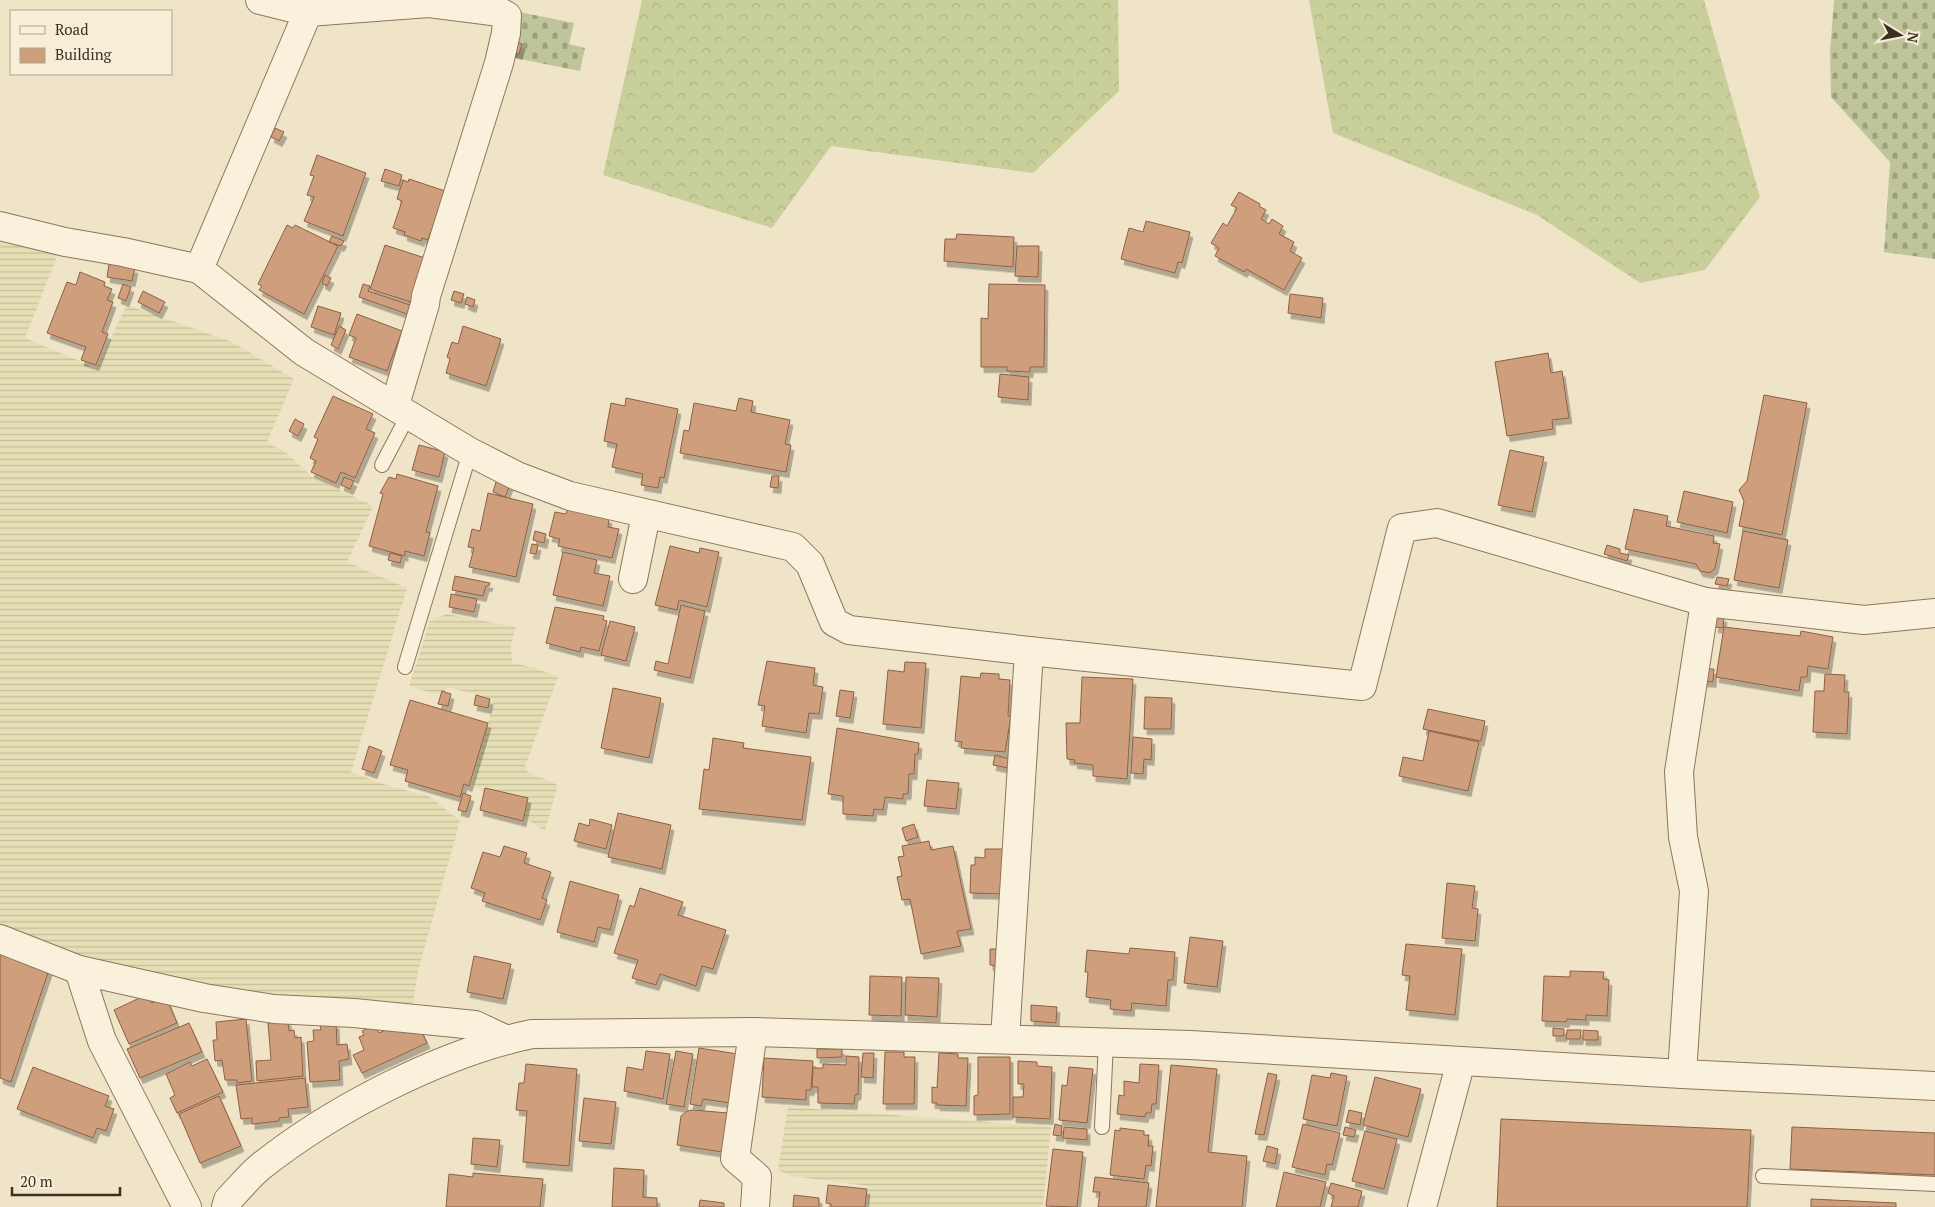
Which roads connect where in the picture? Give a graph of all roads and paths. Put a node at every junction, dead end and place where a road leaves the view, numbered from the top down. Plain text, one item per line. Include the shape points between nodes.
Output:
1 (260, 0) edge
2 (308, 12) junction
3 (0, 226) edge
4 (199, 270) junction
5 (404, 411) junction
6 (470, 452) junction
7 (382, 465) dead end
8 (646, 515) junction
9 (633, 579) dead end
10 (1705, 602) junction
11 (1935, 613) edge
12 (1029, 651) junction
13 (405, 668) dead end
14 (0, 939) edge
15 (80, 970) junction
16 (753, 1032) junction
17 (1005, 1039) junction
18 (506, 1040) junction
19 (1106, 1042) junction
20 (1461, 1061) junction
21 (1682, 1074) junction
22 (1935, 1086) edge
23 (1102, 1127) dead end
24 (1763, 1176) dead end
25 (1935, 1184) edge
26 (187, 1207) edge
27 (226, 1207) edge
28 (755, 1207) edge
29 (1422, 1207) edge

1 - 2 street
2 - 4 street
2 - 5 street via 429,3 500,12 506,16 499,64 426,296
3 - 4 street
4 - 5 street via 304,352
5 - 6 street
5 - 7 lane via 404,423
6 - 8 street via 517,476 570,496
6 - 13 lane
8 - 9 street
8 - 12 street via 793,547 810,564 834,622 848,630
10 - 11 street via 1864,620
10 - 12 street via 1437,523 1402,528 1362,686
10 - 21 street via 1679,772 1683,837 1694,891
12 - 17 street
14 - 15 street
15 - 18 street via 204,998 274,1008 475,1025
15 - 26 street via 102,1041
16 - 17 street
16 - 18 street via 532,1034
16 - 28 street via 735,1158 758,1177
17 - 19 street
18 - 27 street via 398,1080 328,1121 259,1168 228,1200
19 - 20 street
19 - 23 lane
20 - 21 street
20 - 29 street
21 - 22 street
24 - 25 lane

